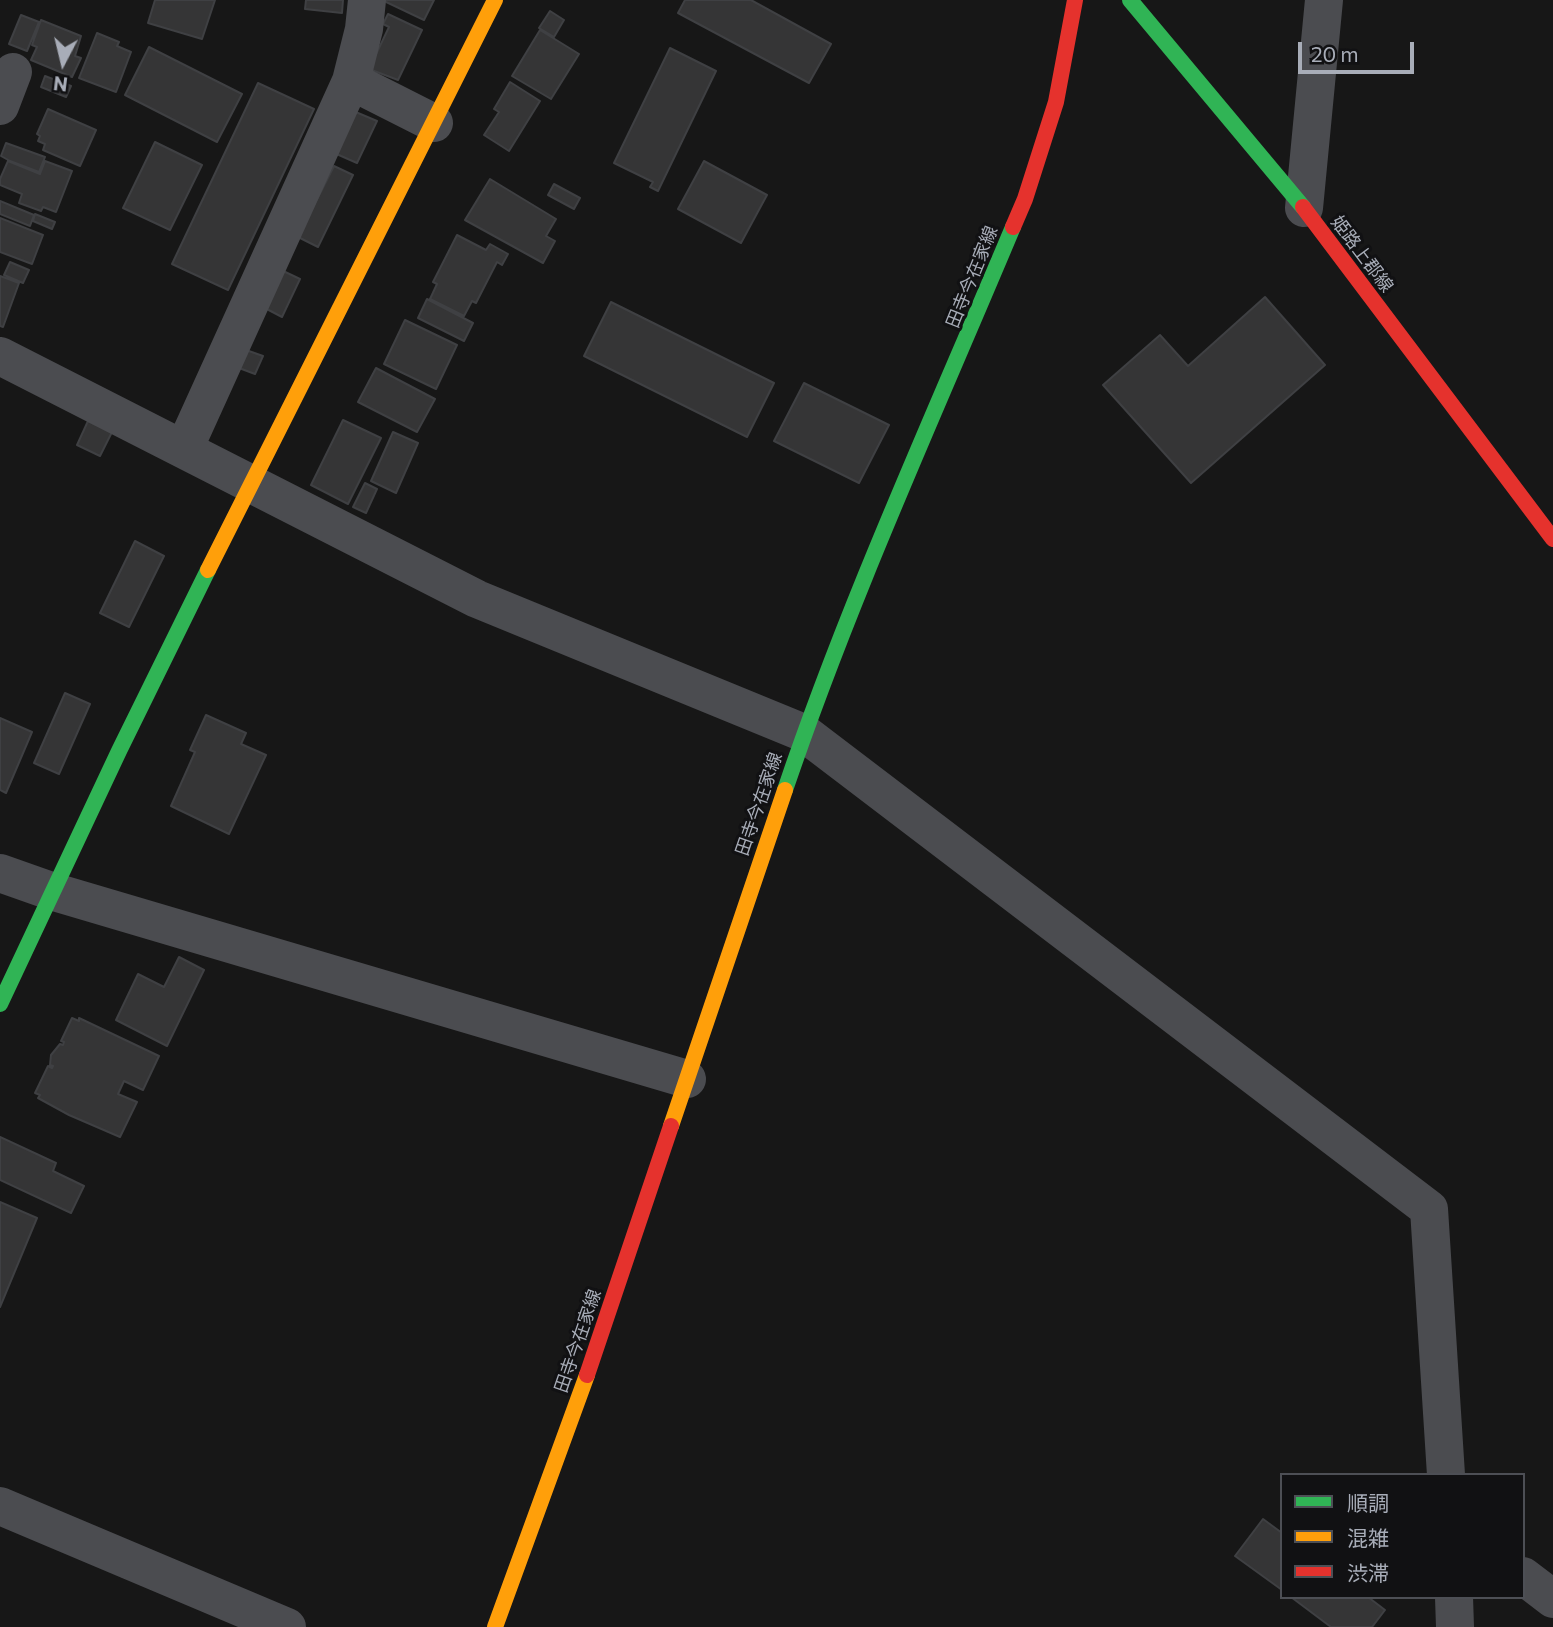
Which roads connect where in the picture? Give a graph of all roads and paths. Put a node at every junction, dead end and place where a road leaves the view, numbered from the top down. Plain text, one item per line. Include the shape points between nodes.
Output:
1 (367, 0) edge
2 (495, 0) edge
3 (1075, 0) edge
4 (1130, 0) edge
5 (1324, 0) edge
6 (351, 81) junction
7 (434, 123) junction
8 (1304, 208) junction
9 (0, 356) edge
10 (184, 449) junction
11 (250, 484) junction
12 (1553, 539) edge
13 (804, 733) junction
14 (0, 873) edge
15 (51, 891) junction
16 (0, 1004) edge
17 (687, 1079) junction
18 (1446, 1473) edge
19 (0, 1506) edge
20 (1525, 1578) edge
21 (1454, 1599) edge
22 (1553, 1599) edge
23 (287, 1627) edge
24 (495, 1627) edge
25 (1455, 1627) edge

1 - 6 street
2 - 7 main road
3 - 13 main road, 田寺今在家線 via 1056,102 1025,199
4 - 8 main road, 姫路上郡線
5 - 8 street
6 - 7 street
6 - 10 street
7 - 11 main road
8 - 12 main road, 姫路上郡線
9 - 10 street
10 - 11 street
11 - 13 street via 477,599
11 - 15 main road
13 - 17 main road, 田寺今在家線
13 - 18 street via 1429,1209
14 - 15 street
15 - 16 main road
15 - 17 street
17 - 24 main road, 田寺今在家線
19 - 23 street
20 - 22 street
21 - 25 street

